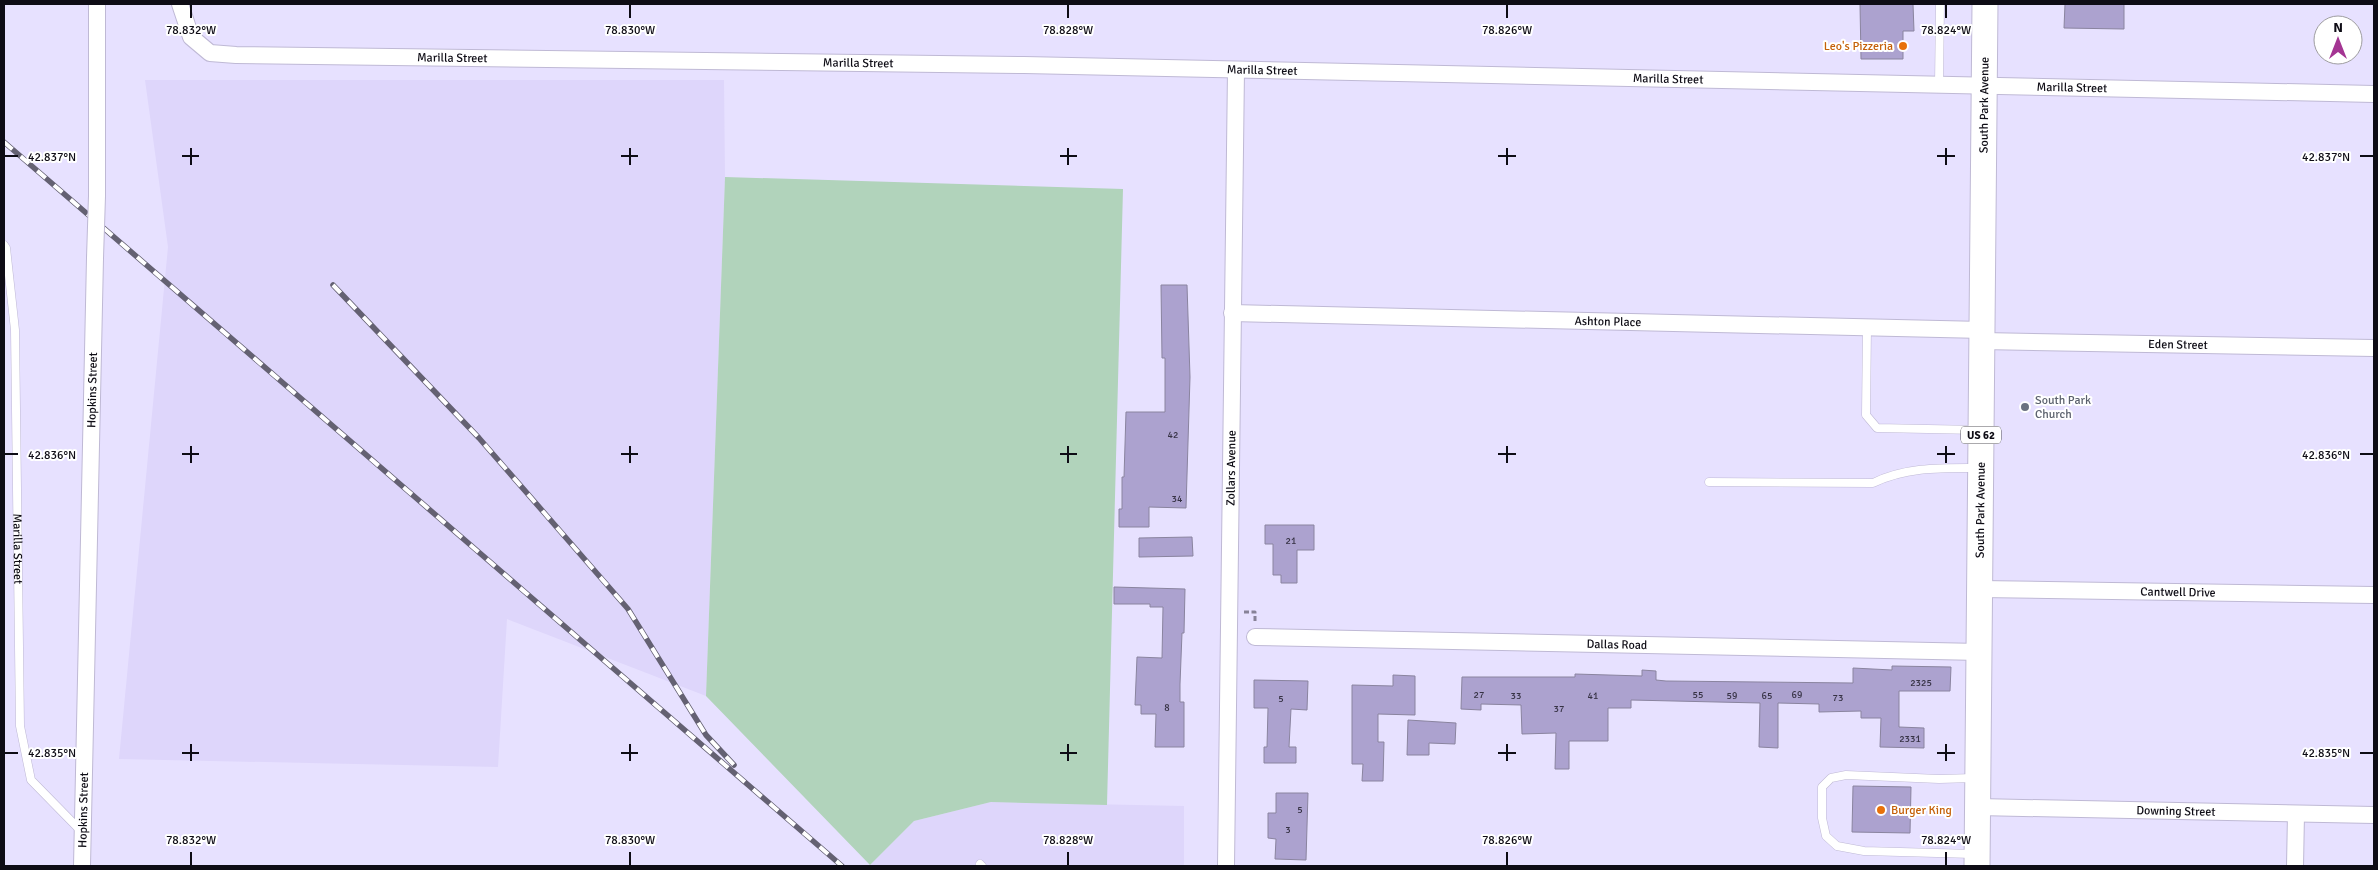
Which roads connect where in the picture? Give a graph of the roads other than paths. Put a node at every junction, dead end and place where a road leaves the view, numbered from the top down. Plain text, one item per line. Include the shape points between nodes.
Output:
1 (97, 4) edge
2 (180, 4) edge
3 (1940, 4) edge
4 (1985, 4) edge
5 (1236, 70) junction
6 (1939, 85) junction
7 (1985, 86) junction
8 (2374, 94) edge
9 (4, 245) edge
10 (1232, 313) junction
11 (1868, 327) junction
12 (1982, 336) junction
13 (2374, 348) edge
14 (1982, 430) junction
15 (1981, 468) junction
16 (1709, 482) dead end
17 (1980, 589) junction
18 (2374, 595) edge
19 (1255, 637) road end
20 (1980, 652) junction
21 (1978, 778) junction
22 (1978, 807) junction
23 (2296, 814) junction
24 (2374, 815) edge
25 (82, 832) junction
26 (1977, 860) edge
27 (82, 866) edge
28 (1226, 866) edge
29 (2295, 866) edge

1 - 25 street, Hopkins Street, bridge via 97,196
2 - 5 street, Marilla Street via 191,37 210,52 236,55
3 - 6 lane
4 - 7 main road, South Park Avenue / US 62
5 - 6 street, Marilla Street
5 - 10 street, Zollars Avenue
6 - 7 street, Marilla Street
7 - 8 street, Marilla Street
7 - 12 main road, South Park Avenue / US 62
9 - 25 lane, Marilla Street via 15,330 20,726 31,780
10 - 11 street, Ashton Place
10 - 28 street, Zollars Avenue
11 - 12 street, Ashton Place
11 - 14 lane via 1866,415 1877,428
12 - 13 street, Eden Street
12 - 14 main road, South Park Avenue / US 62
14 - 15 main road, South Park Avenue / US 62
15 - 16 lane via 1923,468 1889,475 1873,483
15 - 17 main road, South Park Avenue / US 62
17 - 18 street, Cantwell Drive
17 - 20 main road, South Park Avenue / US 62
19 - 20 street, Dallas Road
20 - 21 main road, South Park Avenue / US 62
21 - 22 main road, South Park Avenue / US 62
21 - 26 lane via 1846,775 1832,778 1822,787 1822,818 1826,836 1837,846
22 - 23 street, Downing Street
22 - 26 main road, South Park Avenue / US 62
23 - 24 street, Downing Street
23 - 29 street
25 - 27 street, Hopkins Street

